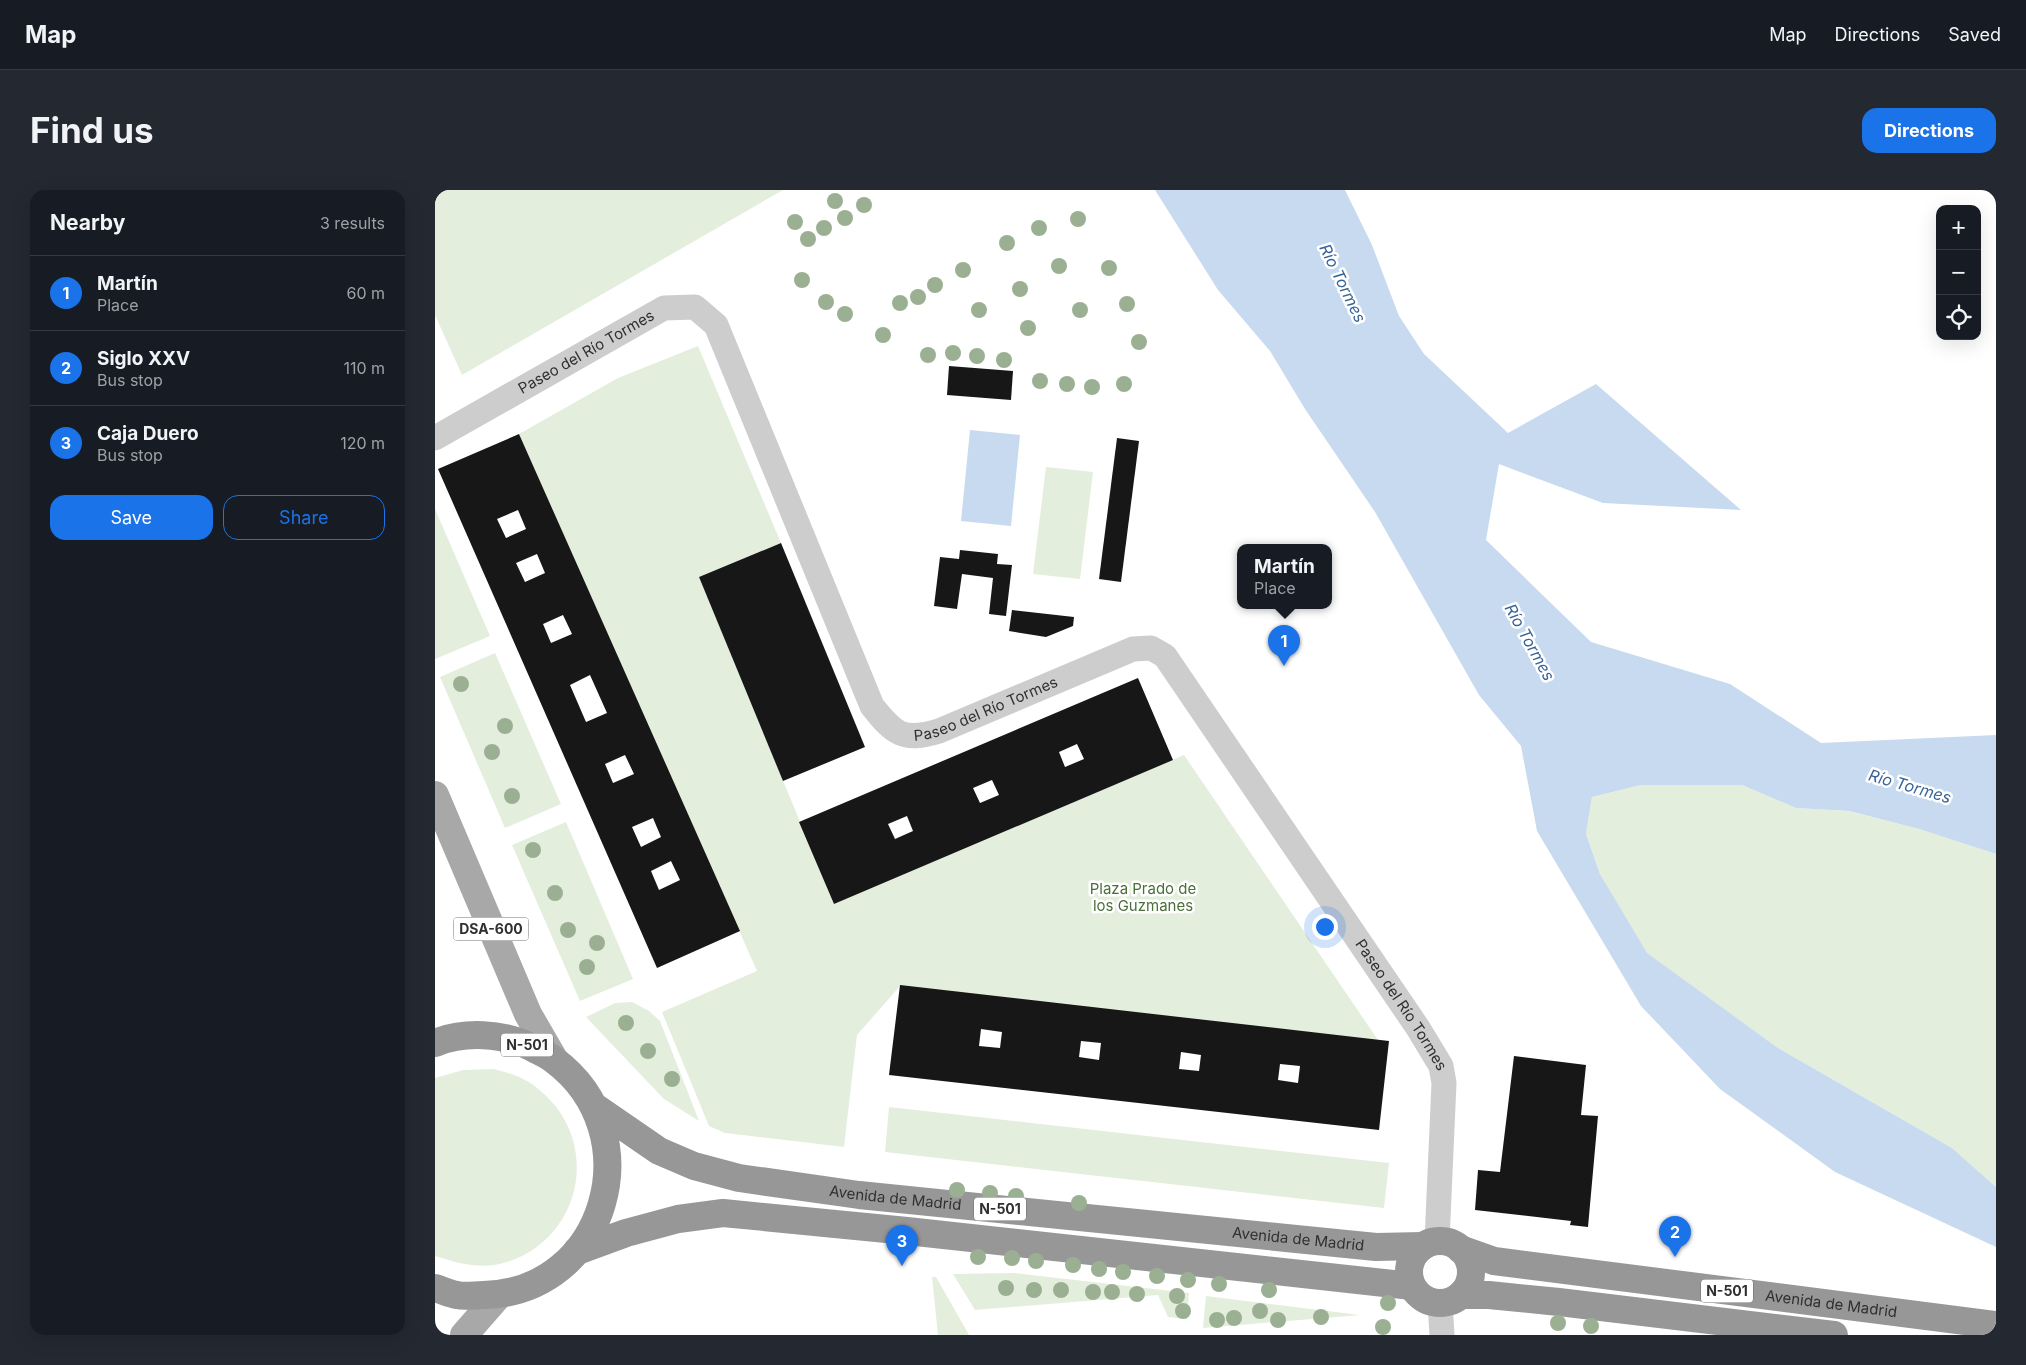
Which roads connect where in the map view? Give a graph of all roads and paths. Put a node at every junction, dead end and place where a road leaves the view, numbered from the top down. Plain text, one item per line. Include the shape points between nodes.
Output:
1 (435, 438) edge
2 (435, 795) edge
3 (435, 1043) edge
4 (554, 1059) junction
5 (595, 1107) junction
6 (1440, 1246) junction
7 (577, 1251) junction
8 (1412, 1286) junction
9 (435, 1288) edge
10 (499, 1295) junction
11 (1451, 1299) junction
12 (1996, 1324) edge
13 (464, 1335) edge
14 (1442, 1335) edge
15 (1834, 1335) edge

1 - 6 street, Paseo del Río Tormes via 664,308 695,307 717,325 872,706 897,732 912,737 939,732 1133,649 1151,648 1165,656 1407,1011 1441,1066 1444,1083
2 - 4 main road, DSA-600 via 528,1014
3 - 4 highway, N-501 via 482,1035 520,1042
4 - 5 highway, N-501 via 577,1081
5 - 6 highway, Avenida de Madrid / N-501 via 659,1151 694,1166 739,1178 859,1195 1376,1248
5 - 7 highway, N-501 via 609,1156 608,1182 595,1223
6 - 8 highway via 1415,1254 1410,1264
6 - 11 highway via 1468,1259 1471,1272 1468,1284
6 - 12 highway, Avenida de Madrid / N-501 via 1494,1261
7 - 8 highway, Avenida de Madrid / N-501 via 626,1232 678,1219 723,1213
7 - 10 highway, N-501 via 542,1280
8 - 11 highway, N-501 via 1424,1299
9 - 10 highway, N-501 via 457,1295
10 - 13 main road
11 - 14 street
11 - 15 highway, Avenida de Madrid / N-501 via 1489,1295

